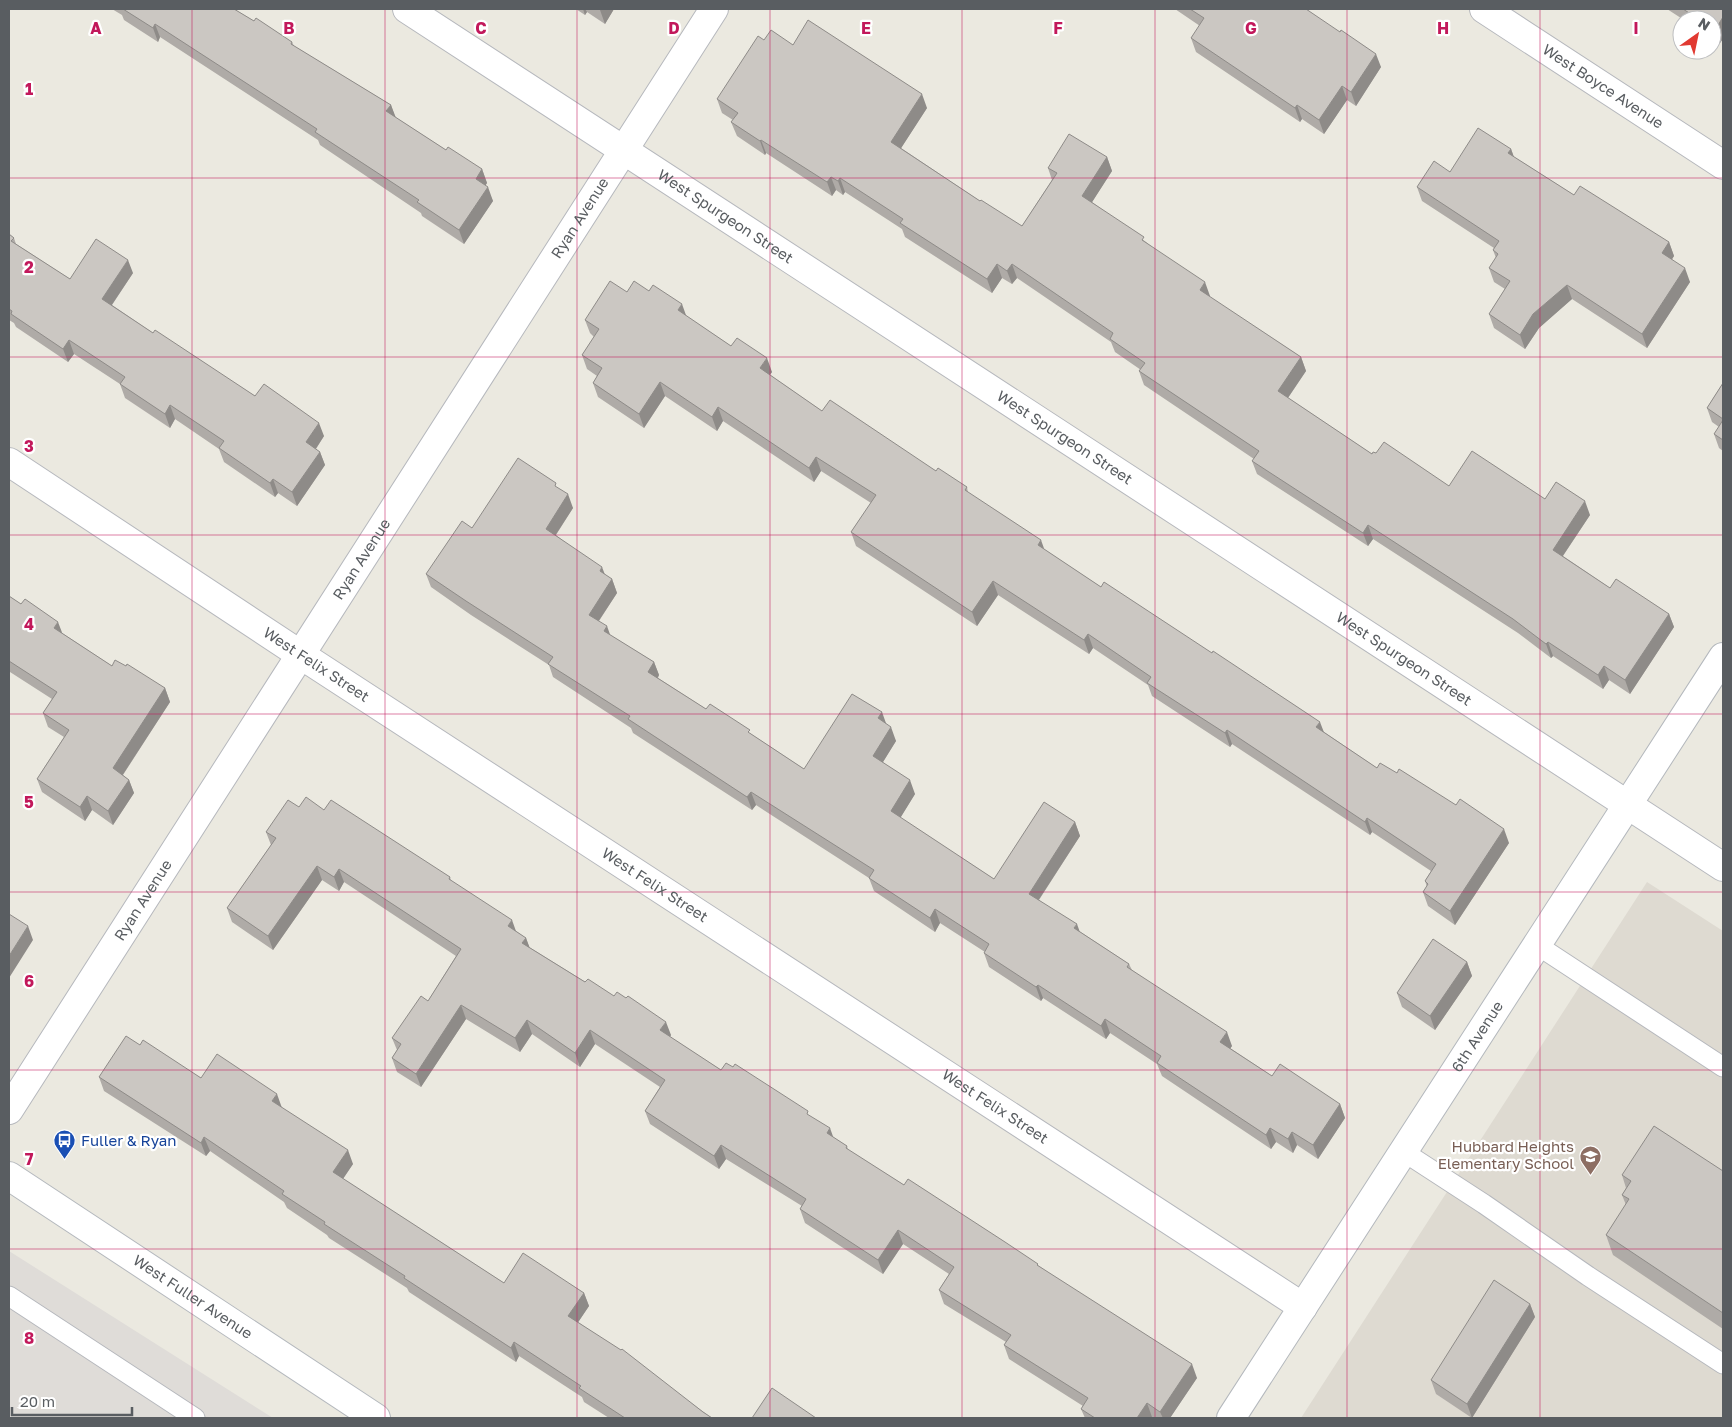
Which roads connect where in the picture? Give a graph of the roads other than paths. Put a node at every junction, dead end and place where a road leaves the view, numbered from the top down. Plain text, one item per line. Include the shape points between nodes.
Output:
1 (406, 9) edge
2 (714, 9) edge
3 (1484, 9) edge
4 (624, 150) junction
5 (1723, 165) edge
6 (9, 462) edge
7 (301, 655) junction
8 (1723, 656) edge
9 (1628, 805) junction
10 (1723, 867) edge
11 (1537, 945) junction
12 (1723, 1067) edge
13 (9, 1110) edge
14 (1404, 1152) junction
15 (9, 1176) edge
16 (9, 1296) edge
17 (1303, 1307) junction
18 (1723, 1364) edge
19 (195, 1418) edge
20 (376, 1418) edge
21 (1231, 1418) edge

1 - 4 street, West Spurgeon Street
2 - 4 street, Ryan Avenue
3 - 5 street, West Boyce Avenue
4 - 7 street, Ryan Avenue
4 - 9 street, West Spurgeon Street
6 - 7 street, West Felix Street
7 - 13 street, Ryan Avenue
7 - 17 street, West Felix Street
8 - 9 street, 6th Avenue
9 - 10 street, West Spurgeon Street
9 - 11 street, 6th Avenue
11 - 12 lane
11 - 14 street, 6th Avenue
14 - 17 street, 6th Avenue
14 - 18 lane
15 - 20 street, West Fuller Avenue
16 - 19 lane
17 - 21 street, 6th Avenue

